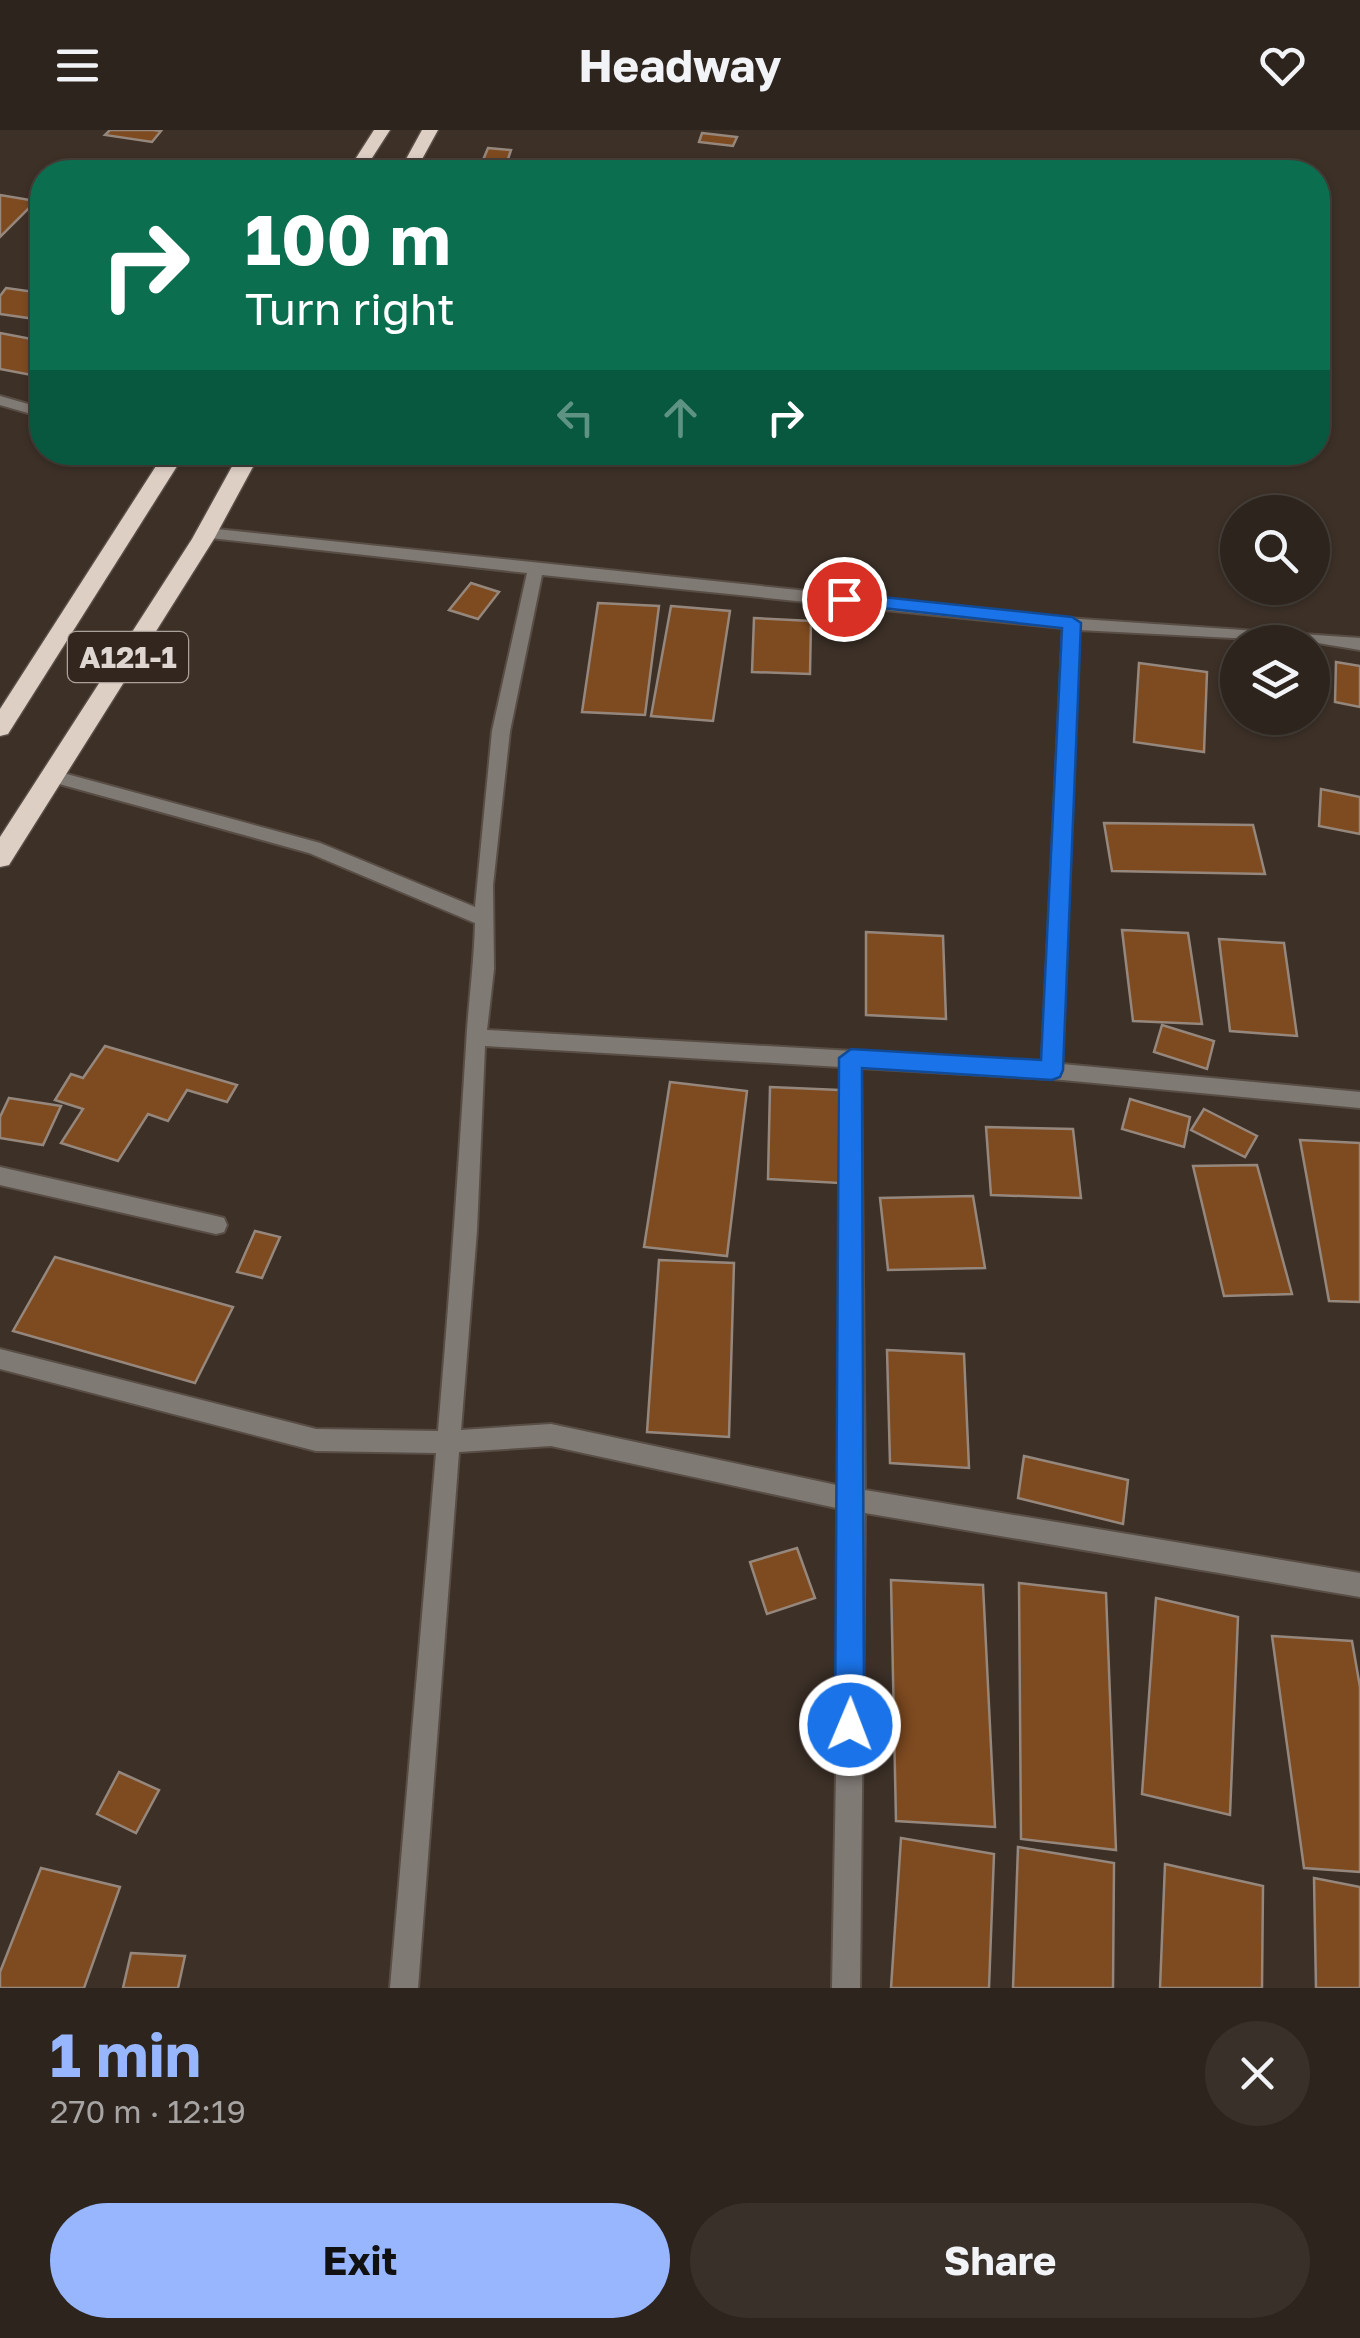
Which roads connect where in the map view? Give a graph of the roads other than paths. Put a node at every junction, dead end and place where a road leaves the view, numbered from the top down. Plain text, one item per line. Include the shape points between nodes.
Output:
1 (382, 130) edge
2 (430, 130) edge
3 (363, 160) edge
4 (414, 160) edge
5 (0, 400) edge
6 (30, 409) edge
7 (168, 465) edge
8 (245, 465) edge
9 (207, 533) junction
10 (535, 571) junction
11 (1072, 623) junction
12 (1360, 644) edge
13 (0, 728) edge
14 (52, 776) junction
15 (0, 858) edge
16 (484, 918) junction
17 (476, 1036) junction
18 (851, 1058) junction
19 (1052, 1070) junction
20 (1360, 1100) edge
21 (0, 1176) edge
22 (216, 1225) dead end
23 (0, 1360) edge
24 (450, 1442) junction
25 (853, 1500) junction
26 (1360, 1585) edge
27 (404, 1988) edge
28 (846, 1988) edge

1 - 3 highway
2 - 4 highway
5 - 6 street
7 - 13 highway, A121-1
8 - 9 highway, A121-1
9 - 10 street
9 - 14 highway, A121-1
10 - 11 street
10 - 16 street via 500,732
11 - 12 street
11 - 19 street
14 - 15 highway, A121-1
14 - 16 street via 314,848
16 - 17 street
17 - 18 street
17 - 24 street
18 - 19 street
18 - 25 street
19 - 20 street
21 - 22 street
23 - 24 street via 316,1440
24 - 25 street via 551,1435
24 - 27 street
25 - 26 street
25 - 28 street

